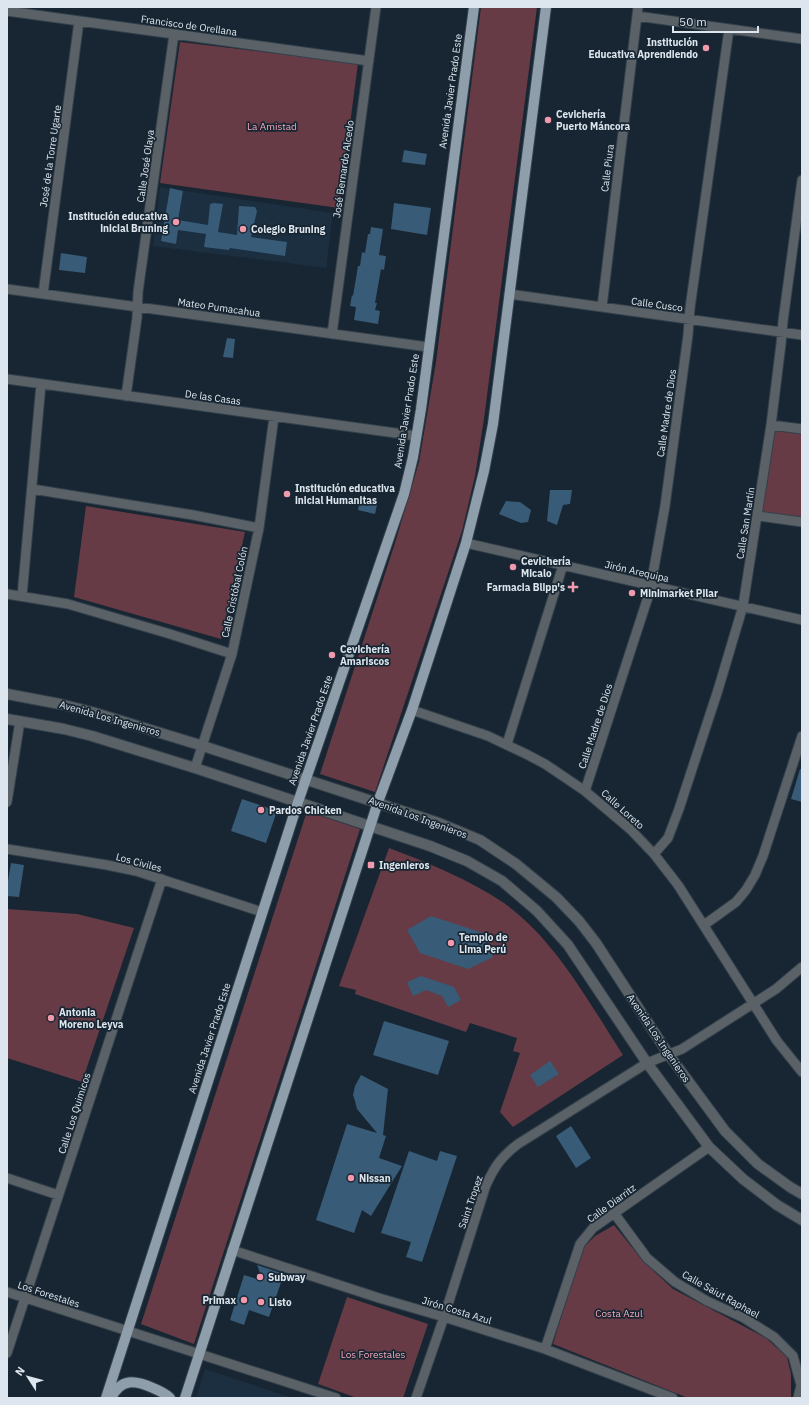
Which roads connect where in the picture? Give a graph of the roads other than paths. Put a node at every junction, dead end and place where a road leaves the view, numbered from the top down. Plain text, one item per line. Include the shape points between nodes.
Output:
1 (376, 7) edge
2 (474, 7) edge
3 (546, 7) edge
4 (7, 11) edge
5 (637, 12) edge
6 (80, 21) junction
7 (728, 29) junction
8 (174, 34) junction
9 (802, 39) edge
10 (369, 61) junction
11 (802, 180) edge
12 (7, 289) edge
13 (43, 294) junction
14 (508, 294) junction
15 (137, 307) junction
16 (602, 308) junction
17 (689, 319) junction
18 (782, 333) junction
19 (332, 334) junction
20 (802, 335) edge
21 (428, 347) junction
22 (7, 379) edge
23 (42, 384) junction
24 (126, 396) junction
25 (274, 416) junction
26 (771, 424) junction
27 (802, 429) edge
28 (417, 436) junction
29 (32, 489) junction
30 (758, 516) junction
31 (802, 522) edge
32 (259, 528) junction
33 (466, 543) junction
34 (563, 566) junction
35 (650, 585) junction
36 (7, 594) edge
37 (22, 596) junction
38 (743, 606) junction
39 (802, 620) edge
40 (232, 654) junction
41 (7, 694) edge
42 (412, 710) junction
43 (7, 719) edge
44 (20, 721) junction
45 (802, 736) edge
46 (507, 744) junction
47 (203, 746) junction
48 (195, 768) junction
49 (306, 778) junction
50 (585, 791) junction
51 (7, 802) edge
52 (298, 802) junction
53 (378, 802) junction
54 (370, 826) junction
55 (7, 849) edge
56 (654, 854) junction
57 (162, 879) junction
58 (262, 912) junction
59 (704, 925) junction
60 (802, 967) edge
61 (754, 1004) junction
62 (669, 1055) junction
63 (647, 1063) junction
64 (802, 1072) edge
65 (709, 1147) junction
66 (7, 1178) edge
67 (802, 1194) edge
68 (58, 1195) junction
69 (614, 1213) junction
70 (802, 1220) edge
71 (232, 1250) junction
72 (7, 1292) edge
73 (25, 1298) junction
74 (444, 1317) junction
75 (127, 1331) junction
76 (545, 1349) junction
77 (7, 1353) edge
78 (199, 1354) junction
79 (106, 1398) edge
80 (111, 1398) edge
81 (170, 1398) edge
82 (184, 1398) edge
83 (336, 1398) edge
84 (416, 1398) edge
85 (673, 1398) edge
86 (798, 1398) edge

1 - 10 street, José Bernardo Alcedo
2 - 21 main road, Avenida Javier Prado Este
3 - 14 main road
4 - 6 street, Francisco de Orellana
5 - 7 street
5 - 16 street, Calle Piura
6 - 8 street, Francisco de Orellana
6 - 13 street, José de la Torre Ugarte
7 - 9 street
7 - 17 street, Calle Madre de Dios
8 - 10 street, Francisco de Orellana
8 - 15 street, Calle José Olaya
10 - 19 street, José Bernardo Alcedo
11 - 18 street, Calle San Martín
12 - 13 street, Mateo Pumacahua
13 - 15 street, Mateo Pumacahua
14 - 16 street, Calle Cusco
14 - 33 main road via 489,448
15 - 19 street, Mateo Pumacahua
15 - 24 street, Calle José Olaya
16 - 17 street, Calle Cusco
17 - 18 street, Calle Cusco
17 - 35 street, Calle Madre de Dios via 665,506
18 - 20 street, Calle Cusco
18 - 26 street, Calle San Martín
19 - 21 street, Mateo Pumacahua
21 - 28 main road, Avenida Javier Prado Este
22 - 23 street, De las Casas
23 - 24 street, De las Casas
23 - 29 street
24 - 25 street, De las Casas
25 - 28 street, De las Casas
25 - 32 street, Calle Cristóbal Colón
26 - 27 street
26 - 30 street, Calle San Martín
28 - 49 main road, Avenida Javier Prado Este via 399,511
29 - 32 street
29 - 37 street
30 - 31 street
30 - 38 street, Calle San Martín
32 - 40 street, Calle Cristóbal Colón
33 - 34 street, Jirón Arequipa
33 - 42 main road
34 - 35 street, Jirón Arequipa
34 - 46 street
35 - 38 street, Jirón Arequipa
35 - 50 street, Calle Madre de Dios
36 - 37 street
37 - 40 street via 68,604
38 - 39 street, Jirón Arequipa
38 - 56 street, Calle San Martín via 674,822 668,838
40 - 47 street, Calle Cristóbal Colón
41 - 47 street, Avenida Los Ingenieros via 86,710
42 - 46 street, Calle Loreto
42 - 53 main road
43 - 44 street
44 - 48 street via 78,732
44 - 51 street
45 - 59 street via 755,875 736,902
46 - 50 street, Calle Loreto via 545,764
47 - 48 street, Calle Cristóbal Colón
47 - 49 street, Avenida Los Ingenieros
48 - 52 street
49 - 52 main road, Avenida Javier Prado Este
49 - 53 street, Avenida Los Ingenieros
50 - 56 street, Calle Loreto via 630,829
52 - 54 street
52 - 58 main road, Avenida Javier Prado Este
53 - 54 main road
53 - 62 street, Avenida Los Ingenieros via 480,840 516,864 556,897 596,943
54 - 63 street via 467,861 502,881 537,911 568,945
54 - 71 main road
55 - 57 street, Los Civiles via 122,868
56 - 59 street, Calle Loreto
57 - 58 street, Los Civiles
57 - 68 street, Calle Los Quimicos
58 - 75 main road, Avenida Javier Prado Este
59 - 61 street, Calle Loreto
60 - 61 street, Saint Tropez
61 - 62 street, Saint Tropez
61 - 64 street, Calle Loreto via 777,1041
62 - 63 street, Saint Tropez
62 - 67 street, Avenida Los Ingenieros via 725,1131 758,1164
63 - 65 street
63 - 74 street, Saint Tropez via 505,1154 486,1185
65 - 69 street, Calle Diarritz
65 - 70 street via 743,1179
66 - 68 street
68 - 73 street, Calle Los Quimicos
69 - 76 street, Calle Diarritz via 593,1228 580,1244
69 - 86 street, Calle Saiut Raphael via 648,1258 675,1282 774,1336 793,1356 801,1385
71 - 74 street, Jirón Costa Azul
71 - 78 main road
72 - 73 street, Los Forestales
73 - 75 street, Los Forestales
73 - 77 street, Calle Los Quimicos
74 - 76 street, Jirón Costa Azul
74 - 84 street, Saint Tropez
75 - 78 street, Los Forestales
75 - 79 main road, Avenida Javier Prado Este
76 - 85 street, Jirón Costa Azul
78 - 82 main road
78 - 83 street, Los Forestales
80 - 81 main road via 116,1389 124,1383 135,1382

